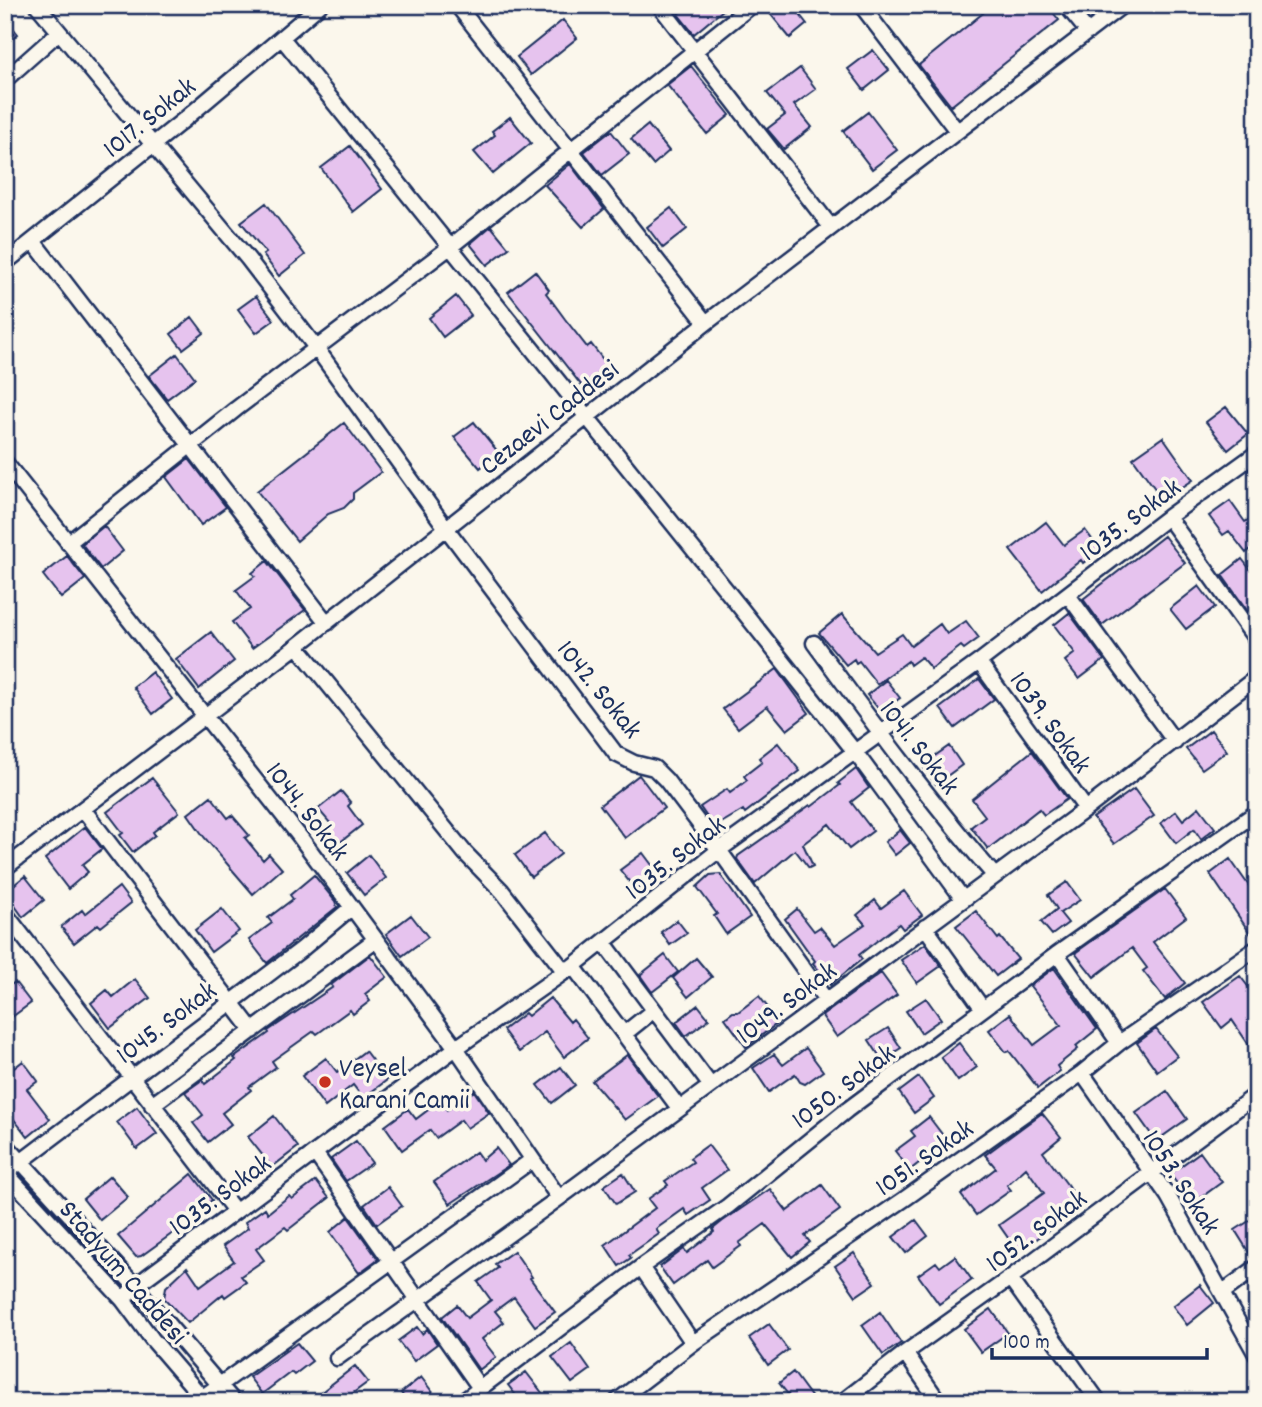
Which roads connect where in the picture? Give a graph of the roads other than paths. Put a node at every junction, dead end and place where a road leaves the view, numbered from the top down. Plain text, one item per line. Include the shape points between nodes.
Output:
1 (37, 5) edge
2 (320, 5) edge
3 (457, 5) edge
4 (659, 5) edge
5 (752, 5) edge
6 (861, 5) edge
7 (1066, 5) edge
8 (1123, 5) edge
9 (59, 32) junction
10 (1088, 32) junction
11 (282, 38) junction
12 (695, 51) junction
13 (5, 80) edge
14 (957, 131) junction
15 (152, 146) junction
16 (571, 150) junction
17 (831, 227) junction
18 (33, 241) junction
19 (450, 247) junction
20 (5, 263) edge
21 (706, 323) junction
22 (317, 349) junction
23 (586, 418) junction
24 (191, 445) junction
25 (1257, 453) edge
26 (5, 462) edge
27 (1168, 517) junction
28 (446, 528) junction
29 (68, 543) junction
30 (1068, 595) junction
31 (327, 623) junction
32 (1257, 641) edge
33 (814, 643) dead end
34 (297, 646) junction
35 (979, 662) junction
36 (1257, 677) edge
37 (204, 717) junction
38 (879, 733) junction
39 (1175, 742) junction
40 (855, 752) junction
41 (83, 809) junction
42 (1086, 809) junction
43 (1257, 812) edge
44 (719, 850) junction
45 (5, 868) edge
46 (994, 875) junction
47 (963, 899) junction
48 (352, 907) junction
49 (5, 913) edge
50 (925, 927) junction
51 (375, 940) junction
52 (604, 943) junction
53 (1257, 948) edge
54 (1057, 954) junction
55 (569, 969) junction
56 (826, 1000) junction
57 (233, 1001) junction
58 (984, 1009) junction
59 (654, 1010) junction
60 (254, 1031) junction
61 (624, 1034) junction
62 (1119, 1043) junction
63 (456, 1048) junction
64 (1082, 1073) junction
65 (131, 1078) junction
66 (711, 1086) junction
67 (1257, 1094) edge
68 (152, 1105) junction
69 (680, 1108) junction
70 (5, 1144) edge
71 (315, 1153) junction
72 (532, 1160) junction
73 (22, 1162) junction
74 (6, 1172) edge
75 (1151, 1172) junction
76 (559, 1198) junction
77 (235, 1211) junction
78 (391, 1262) junction
79 (641, 1267) junction
80 (1257, 1267) edge
81 (1010, 1278) junction
82 (135, 1286) junction
83 (1223, 1292) junction
84 (123, 1300) junction
85 (416, 1300) junction
86 (693, 1343) junction
87 (905, 1353) junction
88 (1257, 1356) edge
89 (337, 1358) dead end
90 (219, 1385) junction
91 (480, 1388) junction
92 (205, 1400) edge
93 (234, 1402) edge
94 (462, 1402) edge
95 (617, 1402) edge
96 (842, 1402) edge
97 (939, 1402) edge
98 (1099, 1402) edge

1 - 9 street, 1042. Sokak
2 - 11 street, 1017. Sokak
3 - 16 street
4 - 12 street
5 - 12 street
6 - 14 street
7 - 10 street
8 - 10 street, Cezaevi Caddesi
9 - 13 street
9 - 15 street, 1042. Sokak
10 - 14 street, Cezaevi Caddesi
11 - 15 street, 1017. Sokak
11 - 19 street
12 - 16 street
12 - 17 street
14 - 17 street, Cezaevi Caddesi
15 - 18 street, 1017. Sokak
15 - 22 street, 1042. Sokak
16 - 19 street
16 - 21 street
17 - 21 street, Cezaevi Caddesi
18 - 20 street, 1017. Sokak
18 - 24 street
19 - 22 street
19 - 23 street
21 - 23 street, Cezaevi Caddesi
22 - 24 street
22 - 28 street, 1042. Sokak
23 - 28 street, Cezaevi Caddesi
23 - 40 street
24 - 29 street
24 - 31 street
25 - 27 street, 1035. Sokak
26 - 29 street, 1044. Sokak
27 - 30 street, 1035. Sokak
27 - 32 street
28 - 31 street, Cezaevi Caddesi
28 - 44 street, 1042. Sokak via 616,754 654,768
29 - 37 street, 1044. Sokak
30 - 35 street, 1035. Sokak
30 - 39 street
31 - 34 street, Cezaevi Caddesi
33 - 38 street, 1041. Sokak
34 - 37 street, Cezaevi Caddesi
34 - 55 street via 465,853
35 - 38 street, 1035. Sokak
35 - 42 street, 1039. Sokak
36 - 39 street, 1049. Sokak
37 - 41 street, Cezaevi Caddesi
37 - 48 street, 1044. Sokak
38 - 40 street, 1035. Sokak
38 - 46 street, 1041. Sokak
39 - 42 street, 1049. Sokak
40 - 44 street, 1035. Sokak
40 - 47 street
41 - 45 street, Cezaevi Caddesi
41 - 57 street
42 - 46 street, 1049. Sokak
43 - 54 street, 1050. Sokak
44 - 52 street, 1035. Sokak
44 - 56 street, 1042. Sokak
46 - 47 street, 1049. Sokak
47 - 50 street, 1049. Sokak
48 - 51 street, 1044. Sokak
48 - 57 street, 1045. Sokak
49 - 65 street
50 - 56 street, 1049. Sokak
50 - 58 street
51 - 60 street
51 - 63 street, 1044. Sokak
52 - 55 street, 1035. Sokak
52 - 59 street
53 - 62 street, 1051. Sokak
54 - 58 street, 1050. Sokak
54 - 62 street
55 - 61 street
55 - 63 street, 1035. Sokak
56 - 66 street, 1049. Sokak
57 - 60 street
57 - 65 street, 1045. Sokak
58 - 79 street, 1050. Sokak via 847,1110 728,1206
59 - 61 street
59 - 66 street
60 - 68 street
61 - 69 street
62 - 64 street, 1051. Sokak
63 - 71 street, 1035. Sokak
63 - 72 street, 1044. Sokak
64 - 75 street, 1053. Sokak
64 - 86 street, 1051. Sokak
65 - 68 street
65 - 73 street, 1045. Sokak
66 - 69 street, 1049. Sokak
67 - 75 street, 1052. Sokak
68 - 77 street
69 - 76 street, 1049. Sokak
70 - 73 street
71 - 77 street, 1035. Sokak
71 - 78 street
72 - 76 street, 1044. Sokak
72 - 78 street
73 - 74 street, 1045. Sokak
73 - 82 street
74 - 84 street, Stadyum Caddesi
75 - 81 street, 1052. Sokak
75 - 83 street, 1053. Sokak
76 - 85 street, 1049. Sokak
77 - 82 street, 1035. Sokak
78 - 85 street
78 - 90 street
79 - 86 street
79 - 91 street, 1050. Sokak
80 - 83 street
81 - 87 street, 1052. Sokak
81 - 98 street
82 - 84 street, 1035. Sokak
82 - 90 street
83 - 88 street, 1053. Sokak
84 - 92 street, Stadyum Caddesi
85 - 89 street, 1049. Sokak
85 - 91 street
86 - 95 street, 1051. Sokak
87 - 96 street, 1052. Sokak
87 - 97 street
90 - 92 street
90 - 93 street
91 - 94 street, 1050. Sokak

